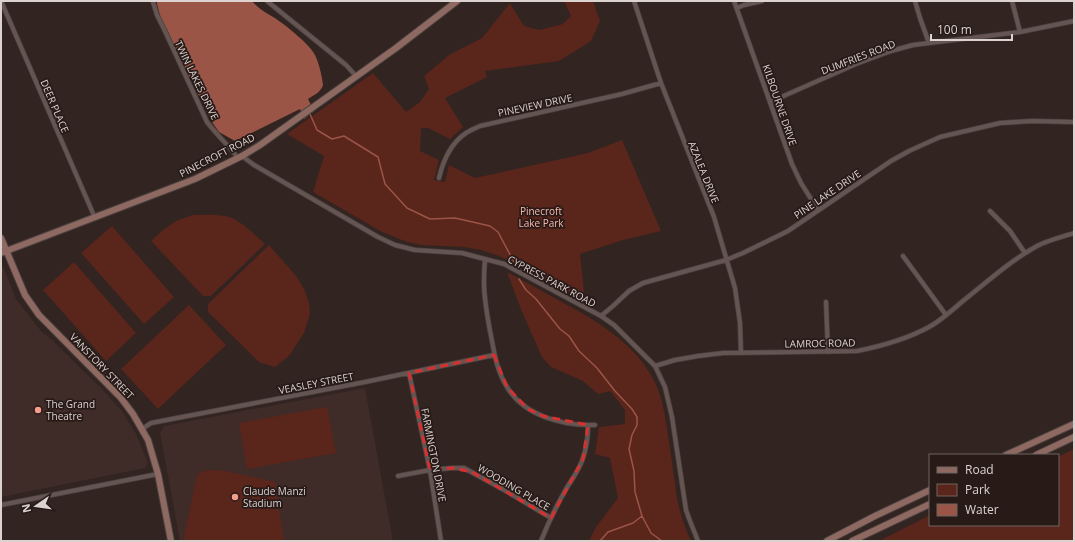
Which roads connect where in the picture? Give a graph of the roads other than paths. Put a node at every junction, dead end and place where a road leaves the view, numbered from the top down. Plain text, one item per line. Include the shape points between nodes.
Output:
1 (1, 1) edge
2 (267, 1) edge
3 (457, 1) edge
4 (634, 1) edge
5 (734, 1) edge
6 (762, 1) edge
7 (915, 1) edge
8 (1012, 1) edge
9 (153, 2) edge
10 (737, 8) junction
11 (1074, 21) edge
12 (1020, 32) junction
13 (929, 43) junction
14 (356, 76) junction
15 (661, 83) junction
16 (770, 102) junction
17 (1074, 122) edge
18 (240, 157) junction
19 (440, 178) dead end
20 (818, 210) junction
21 (990, 211) dead end
22 (94, 218) junction
23 (1074, 233) edge
24 (1, 238) edge
25 (4, 252) edge
26 (1025, 254) junction
27 (903, 256) dead end
28 (484, 258) junction
29 (726, 260) junction
30 (826, 302) dead end
31 (946, 315) junction
32 (601, 316) junction
33 (741, 352) junction
34 (828, 352) junction
35 (494, 355) junction
36 (655, 366) junction
37 (410, 373) junction
38 (1074, 424) edge
39 (588, 425) junction
40 (595, 425) dead end
41 (142, 429) junction
42 (1074, 437) edge
43 (1008, 454) edge
44 (1038, 454) edge
45 (430, 470) junction
46 (158, 474) junction
47 (398, 476) dead end
48 (929, 490) edge
49 (1, 504) edge
50 (929, 504) edge
51 (551, 518) junction
52 (171, 541) edge
53 (441, 541) edge
54 (541, 541) edge
55 (698, 541) edge
56 (827, 541) edge
57 (852, 541) edge

1 - 22 street, DEER PLACE
2 - 14 street
3 - 14 street, PINECROFT ROAD
4 - 15 street, AZALEA DRIVE
5 - 10 street, KILBOURNE DRIVE
6 - 10 street
7 - 13 street
8 - 12 street
9 - 18 street, TWIN LAKES DRIVE via 207,122
10 - 16 street, KILBOURNE DRIVE
11 - 12 street, DUMFRIES ROAD
12 - 13 street, DUMFRIES ROAD
13 - 16 street, DUMFRIES ROAD via 891,51
14 - 18 street, PINECROFT ROAD
15 - 19 street, PINEVIEW DRIVE via 480,126 457,140 445,160
15 - 29 street, AZALEA DRIVE via 714,218
16 - 20 street, KILBOURNE DRIVE via 797,175
17 - 20 street, PINE LAKE DRIVE via 1000,123 940,137 891,161
18 - 22 street, PINECROFT ROAD via 195,179
18 - 28 street, CYPRESS PARK ROAD via 396,245 414,250 462,253
20 - 29 street, PINE LAKE DRIVE via 788,230
21 - 26 street via 1010,231
22 - 25 street, PINECROFT ROAD
23 - 26 street, LAMROC ROAD via 1050,240
24 - 25 street, VANSTORY STREET
25 - 41 street, VANSTORY STREET via 25,295 39,315 121,398
26 - 31 street, LAMROC ROAD via 997,273
27 - 31 street
28 - 32 street, CYPRESS PARK ROAD via 504,264
28 - 35 street via 485,299
29 - 32 street, PINE LAKE DRIVE via 643,283 629,291
29 - 33 street, AZALEA DRIVE via 740,323
30 - 34 street
31 - 34 street, LAMROC ROAD via 914,334 878,347
32 - 36 street, CYPRESS PARK ROAD via 614,325
33 - 34 street, LAMROC ROAD
33 - 36 street, LAMROC ROAD via 698,356
35 - 37 street, VEASLEY STREET
35 - 39 street via 507,387 528,409 543,416
36 - 55 street, CYPRESS PARK ROAD via 665,388 686,510
37 - 41 street, VEASLEY STREET via 151,423
37 - 45 street, FARMINGTON DRIVE
38 - 43 street
39 - 40 street
39 - 51 street via 583,459
41 - 46 street, VANSTORY STREET
42 - 44 street
45 - 47 street, WOODING PLACE
45 - 51 street, WOODING PLACE via 464,468
45 - 53 street, FARMINGTON DRIVE
46 - 49 street
46 - 52 street, VANSTORY STREET
48 - 56 street
50 - 57 street
51 - 54 street

